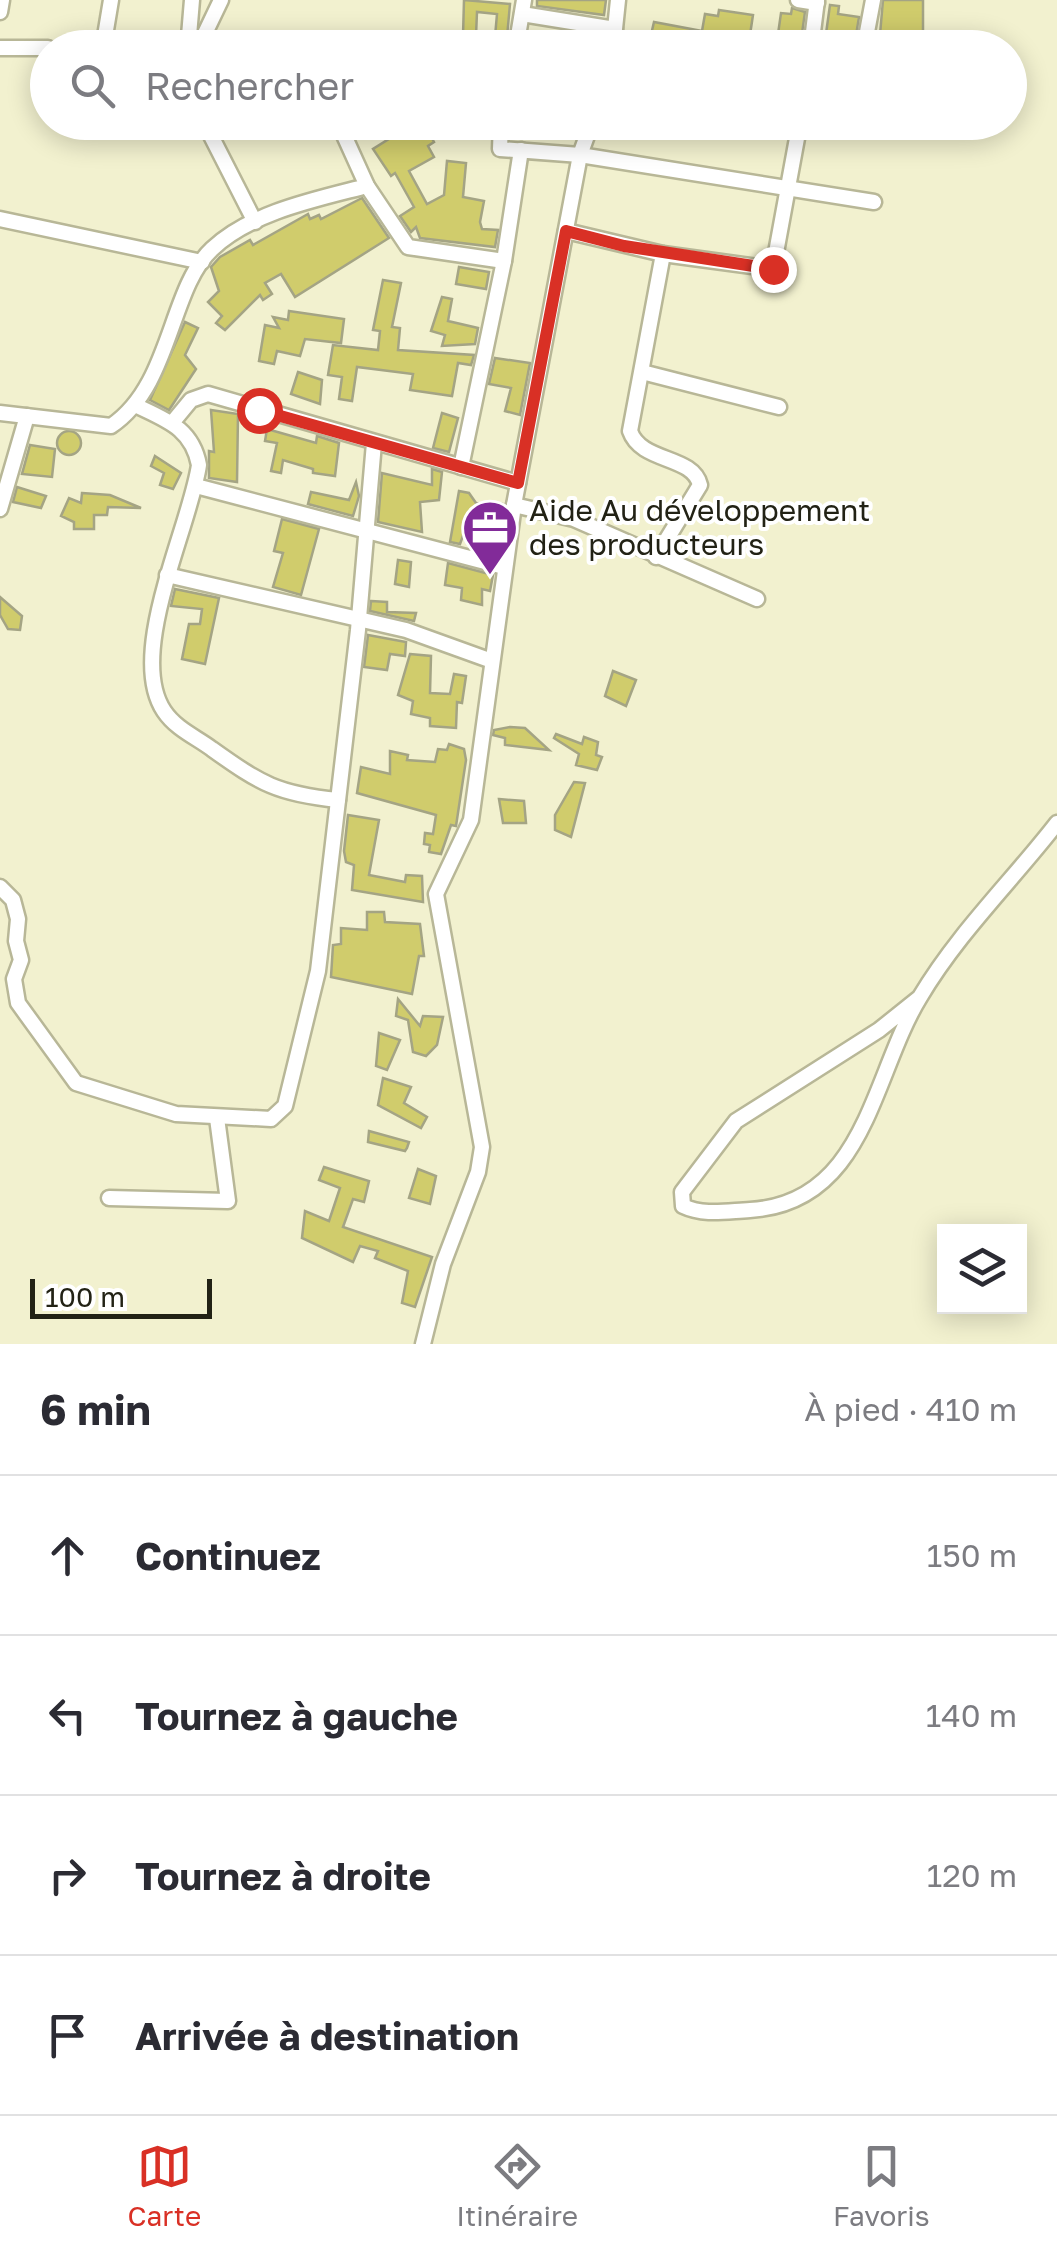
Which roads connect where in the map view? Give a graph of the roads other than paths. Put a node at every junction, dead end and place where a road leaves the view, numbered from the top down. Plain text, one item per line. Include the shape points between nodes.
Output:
1 (2, 0) edge
2 (111, 0) edge
3 (192, 0) edge
4 (221, 0) edge
5 (618, 0) edge
6 (798, 0) edge
7 (873, 0) edge
8 (817, 2) edge
9 (523, 7) edge
10 (0, 12) edge
11 (106, 30) edge
12 (190, 30) edge
13 (207, 30) edge
14 (585, 30) edge
15 (617, 30) edge
16 (813, 30) edge
17 (867, 30) edge
18 (0, 48) edge
19 (30, 48) edge
20 (213, 140) edge
21 (346, 140) edge
22 (499, 140) edge
23 (585, 140) edge
24 (797, 140) edge
25 (521, 150) junction
26 (580, 155) junction
27 (367, 186) junction
28 (789, 186) junction
29 (874, 202) dead end
30 (0, 219) edge
31 (255, 222) junction
32 (566, 231) junction
33 (664, 254) junction
34 (504, 261) junction
35 (202, 262) junction
36 (642, 372) junction
37 (135, 405) junction
38 (779, 407) dead end
39 (0, 413) edge
40 (27, 416) junction
41 (172, 423) junction
42 (374, 442) junction
43 (460, 467) junction
44 (518, 483) junction
45 (196, 486) junction
46 (514, 505) junction
47 (0, 508) edge
48 (364, 534) junction
49 (656, 557) junction
50 (504, 567) junction
51 (167, 575) junction
52 (757, 599) dead end
53 (358, 619) junction
54 (492, 661) junction
55 (338, 800) junction
56 (1057, 823) edge
57 (0, 888) edge
58 (919, 998) junction
59 (216, 1118) junction
60 (109, 1198) dead end
61 (423, 1344) edge

1 - 10 street
2 - 11 street
3 - 12 street
4 - 13 street
5 - 15 street
6 - 8 street
7 - 17 street
8 - 16 street
9 - 14 street
18 - 19 street
20 - 31 street
21 - 27 street
22 - 25 street via 498,148
23 - 26 street
24 - 28 street
25 - 26 street
25 - 34 street
26 - 28 street
26 - 32 street
27 - 31 street
27 - 34 street via 408,247
28 - 29 street
28 - 33 street via 773,269
30 - 35 street
31 - 35 street
32 - 33 street
32 - 44 street
33 - 36 street
34 - 43 street
35 - 37 street
36 - 38 street
36 - 49 street via 630,431 634,440 690,471 700,485
37 - 40 street via 111,426
37 - 41 street
39 - 40 street
40 - 47 street
41 - 42 street via 191,400 208,394
41 - 45 street via 195,443
42 - 43 street
42 - 48 street
43 - 44 street
44 - 46 street
45 - 48 street
45 - 51 street
46 - 49 street via 574,519
46 - 50 street
48 - 50 street
48 - 53 street
49 - 52 street
50 - 54 street
51 - 53 street
51 - 55 street via 155,633 154,687 166,715 265,785
53 - 54 street
53 - 55 street
54 - 61 street via 471,820 436,894 482,1147
55 - 59 street via 318,971 285,1106 271,1119
56 - 58 street
57 - 59 street via 13,900 18,919 18,1003 76,1083 176,1114
58 - 58 street via 860,1137 807,1196 768,1208 698,1212 683,1206 682,1192 736,1121
59 - 60 street via 228,1201

